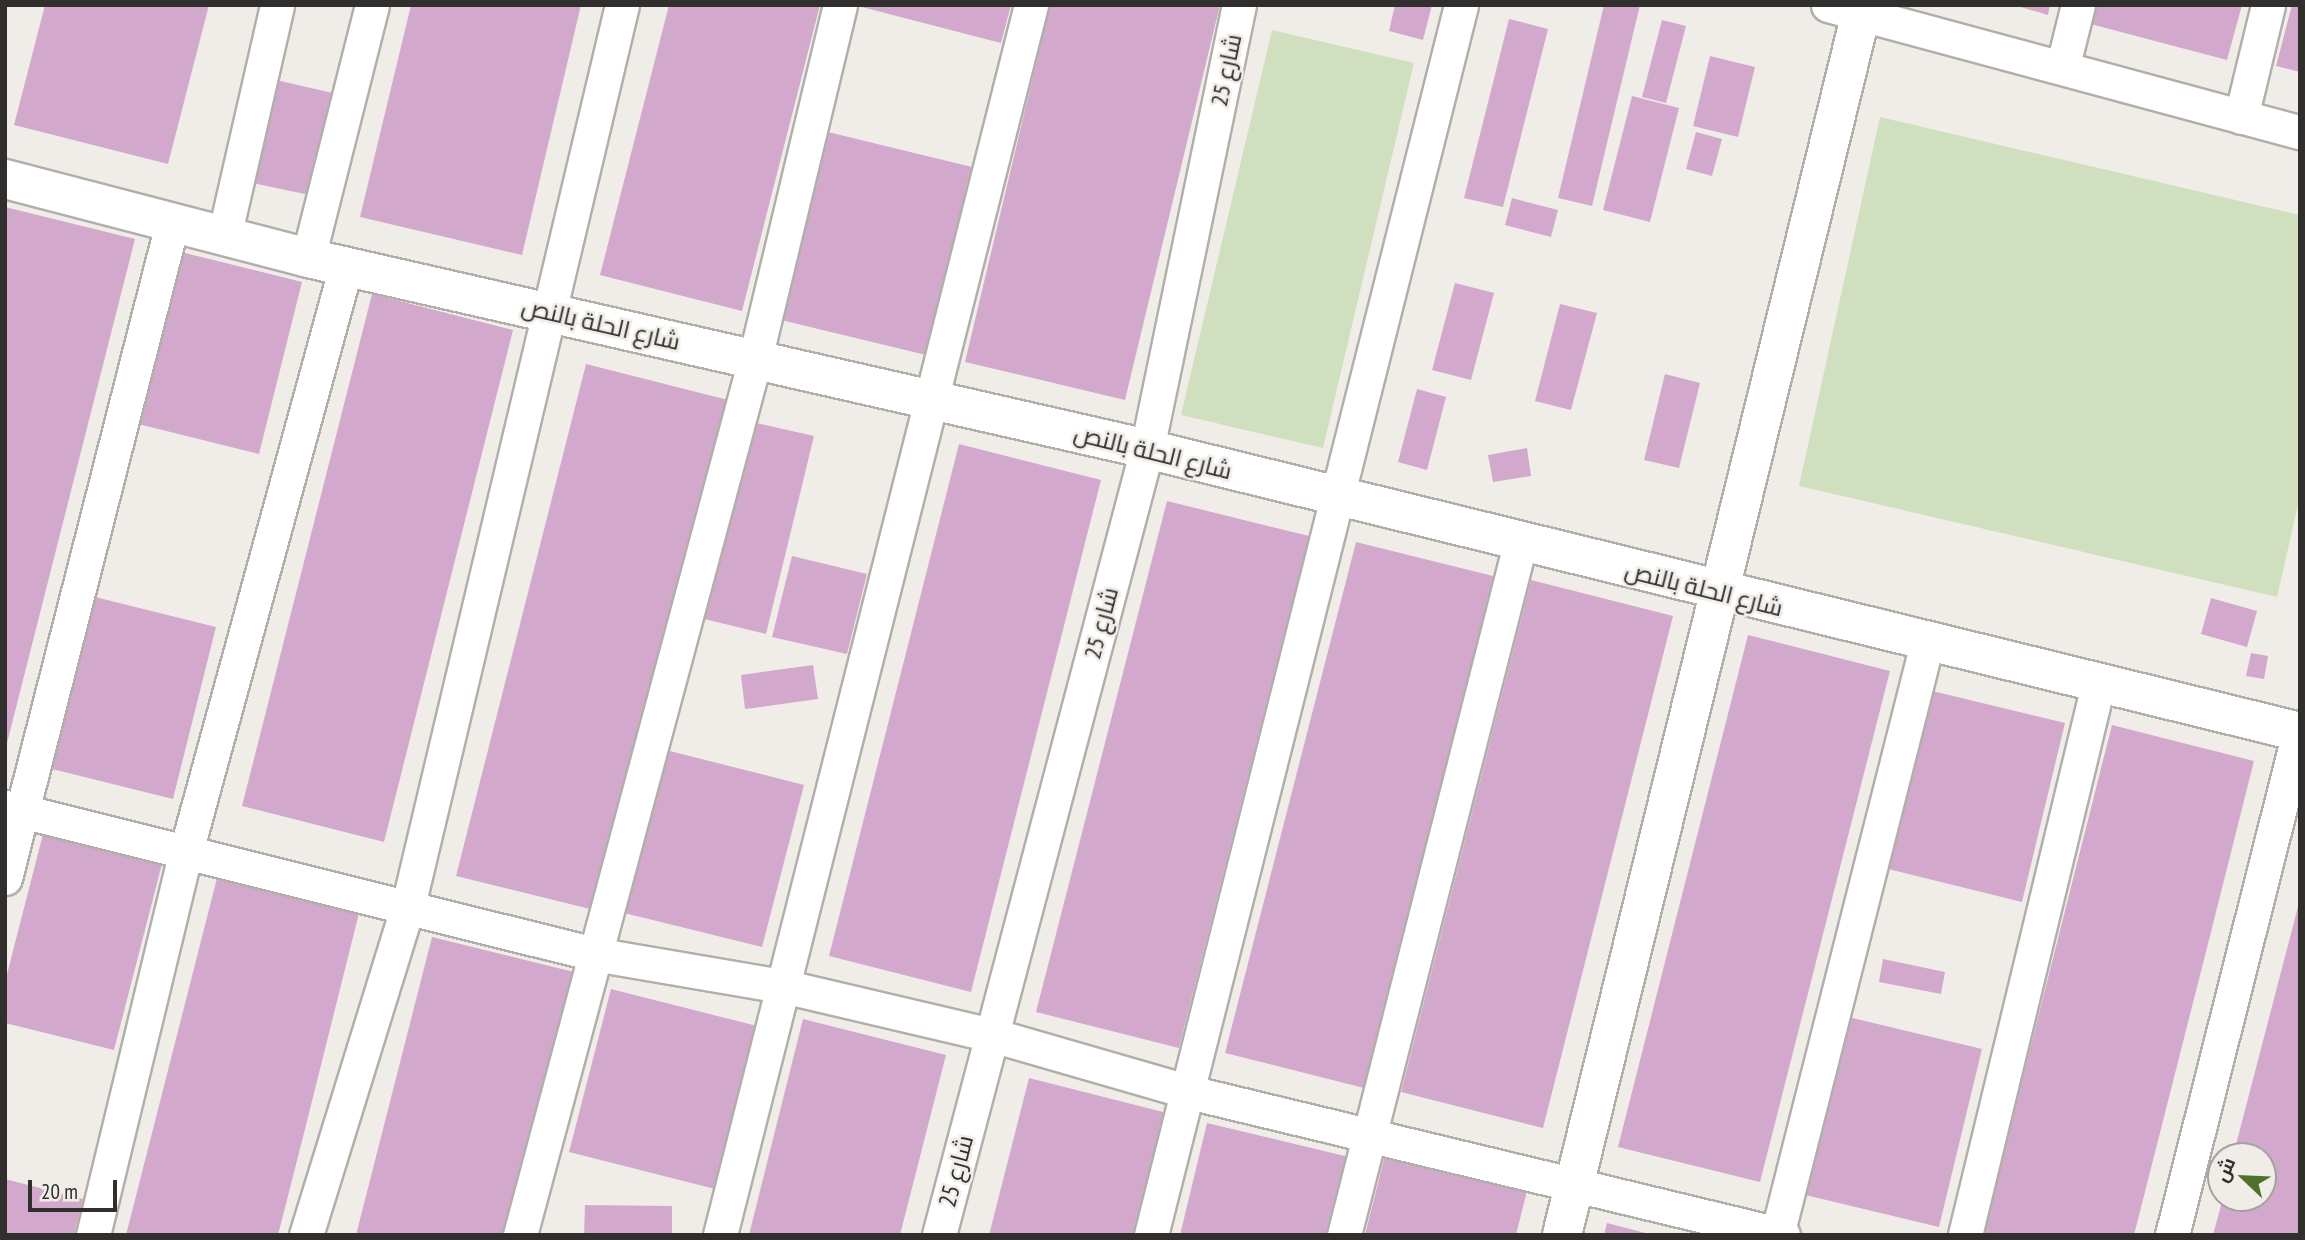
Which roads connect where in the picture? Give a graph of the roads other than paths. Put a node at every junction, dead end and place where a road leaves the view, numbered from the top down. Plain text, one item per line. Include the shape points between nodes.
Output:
1 (276, 5) edge
2 (372, 5) edge
3 (622, 5) edge
4 (840, 5) edge
5 (1031, 5) edge
6 (1239, 5) edge
7 (1461, 5) edge
8 (2078, 5) edge
9 (2268, 5) edge
10 (1851, 8) edge
11 (2063, 65) junction
12 (2241, 117) junction
13 (2300, 132) edge
14 (5, 179) edge
15 (172, 224) junction
16 (223, 237) junction
17 (308, 258) junction
18 (346, 266) junction
19 (551, 313) junction
20 (755, 359) junction
21 (930, 398) junction
22 (1147, 449) junction
23 (1337, 499) junction
24 (1520, 544) junction
25 (1717, 592) junction
26 (1927, 643) junction
27 (2098, 685) junction
28 (2299, 731) edge
29 (14, 809) edge
30 (186, 855) junction
31 (5, 878) edge
32 (408, 906) junction
33 (594, 954) junction
34 (787, 987) junction
35 (992, 1035) junction
36 (1189, 1091) junction
37 (1370, 1133) junction
38 (1576, 1187) junction
39 (1779, 1234) edge
40 (93, 1235) edge
41 (306, 1235) edge
42 (520, 1235) edge
43 (720, 1235) edge
44 (939, 1235) edge
45 (1151, 1235) edge
46 (1344, 1235) edge
47 (1562, 1235) edge
48 (1965, 1235) edge
49 (2172, 1235) edge

1 - 16 street
2 - 17 street
3 - 19 street
4 - 20 street
5 - 21 street
6 - 22 street, شارع 25
7 - 23 street
8 - 11 street
9 - 12 street
10 - 11 street
10 - 25 street
11 - 12 street
12 - 13 street
14 - 15 street, شارع الحلة بالنص
15 - 16 street, شارع الحلة بالنص
15 - 29 street
16 - 17 street, شارع الحلة بالنص
17 - 18 street, شارع الحلة بالنص
18 - 19 street, شارع الحلة بالنص
18 - 30 street
19 - 20 street, شارع الحلة بالنص
19 - 32 street
20 - 21 street, شارع الحلة بالنص
20 - 33 street
21 - 22 street, شارع الحلة بالنص
21 - 34 street
22 - 23 street, شارع الحلة بالنص
22 - 35 street, شارع 25
23 - 24 street, شارع الحلة بالنص
23 - 36 street
24 - 25 street, شارع الحلة بالنص
24 - 37 street
25 - 26 street, شارع الحلة بالنص
25 - 38 street
26 - 27 street, شارع الحلة بالنص
26 - 39 street
27 - 28 street, شارع الحلة بالنص
27 - 48 street
28 - 49 street
29 - 30 street
29 - 31 street
30 - 32 street
30 - 40 street
32 - 33 street
32 - 41 street
33 - 34 street
33 - 42 street
34 - 35 street
34 - 43 street
35 - 36 street
35 - 44 street, شارع 25
36 - 37 street
36 - 45 street
37 - 38 street
37 - 46 street
38 - 39 street
38 - 47 street

